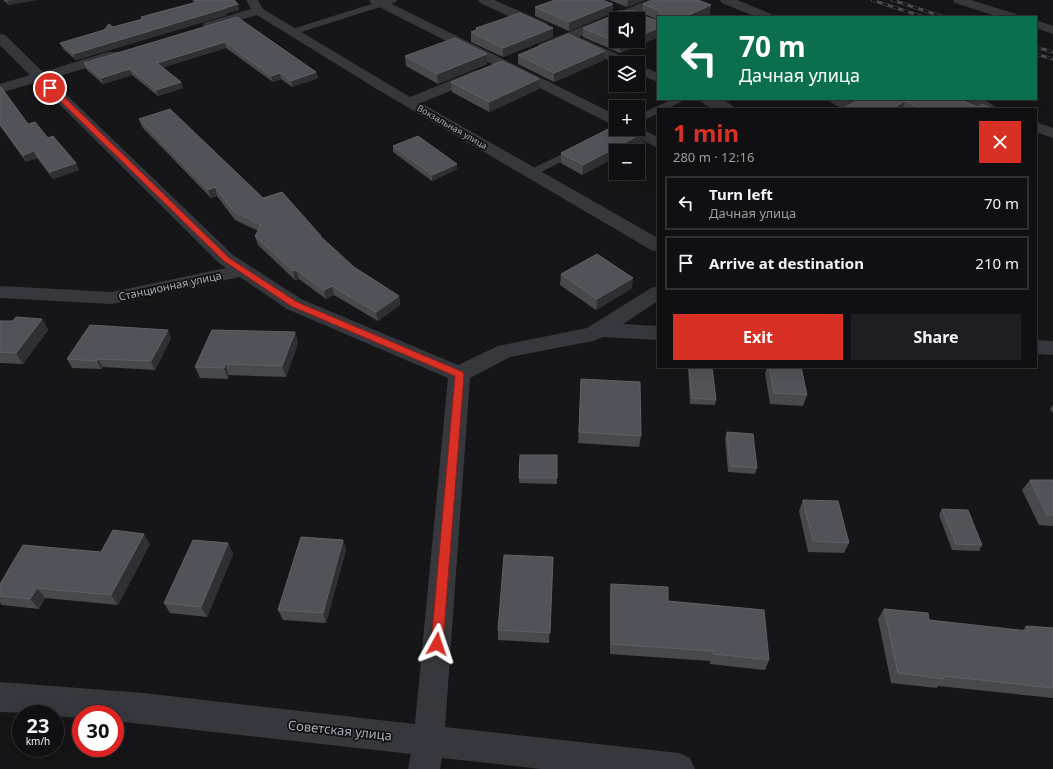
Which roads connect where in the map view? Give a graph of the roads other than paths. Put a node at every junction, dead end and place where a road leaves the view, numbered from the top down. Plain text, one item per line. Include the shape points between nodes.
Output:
1 (484, 0) edge
2 (660, 0) edge
3 (726, 0) edge
4 (959, 0) edge
5 (383, 1) edge
6 (255, 6) edge
7 (614, 8) dead end
8 (624, 12) edge
9 (630, 12) edge
10 (765, 16) edge
11 (1009, 16) edge
12 (609, 20) edge
13 (1037, 24) edge
14 (197, 29) edge
15 (1053, 30) edge
16 (292, 32) junction
17 (569, 37) junction
18 (0, 38) edge
19 (122, 52) edge
20 (533, 52) edge
21 (611, 56) edge
22 (518, 58) dead end
23 (504, 64) junction
24 (645, 72) edge
25 (39, 77) junction
26 (657, 78) edge
27 (0, 89) edge
28 (679, 100) edge
29 (708, 100) edge
30 (836, 100) edge
31 (966, 100) edge
32 (410, 102) junction
33 (661, 108) edge
34 (726, 108) edge
35 (856, 108) edge
36 (954, 108) edge
37 (987, 108) edge
38 (657, 110) edge
39 (645, 116) edge
40 (609, 125) edge
41 (1037, 127) edge
42 (1053, 133) edge
43 (644, 136) edge
44 (591, 142) edge
45 (657, 142) edge
46 (531, 173) junction
47 (657, 245) edge
48 (243, 270) junction
49 (0, 292) edge
50 (657, 293) edge
51 (598, 330) junction
52 (657, 333) edge
53 (1037, 347) edge
54 (1053, 348) edge
55 (460, 374) junction
56 (0, 697) edge
57 (429, 740) junction
58 (424, 769) edge
59 (678, 769) edge

1 - 17 street
2 - 9 street
3 - 10 street
4 - 11 street
5 - 16 lane
5 - 23 street
6 - 14 street
6 - 16 street, Вокзальная улица
7 - 8 street
12 - 17 street
13 - 15 street
16 - 32 street, Вокзальная улица
17 - 20 street
17 - 21 street
18 - 25 street
19 - 25 street
22 - 23 street
23 - 32 street
23 - 40 street
24 - 26 street
25 - 27 street
25 - 48 street via 226,259
28 - 33 lane
29 - 34 street
30 - 35 street
31 - 36 street
31 - 37 street
32 - 46 street, Вокзальная улица
38 - 39 lane
41 - 42 street
43 - 45 street
44 - 46 lane
46 - 47 street, Вокзальная улица
48 - 49 street, Станционная улица via 112,298
48 - 55 street via 294,304
50 - 51 street
51 - 52 street
51 - 55 street via 593,334 505,351
53 - 54 street
55 - 57 street
56 - 57 street, Советская улица via 143,708
57 - 58 street
57 - 59 street, Советская улица

